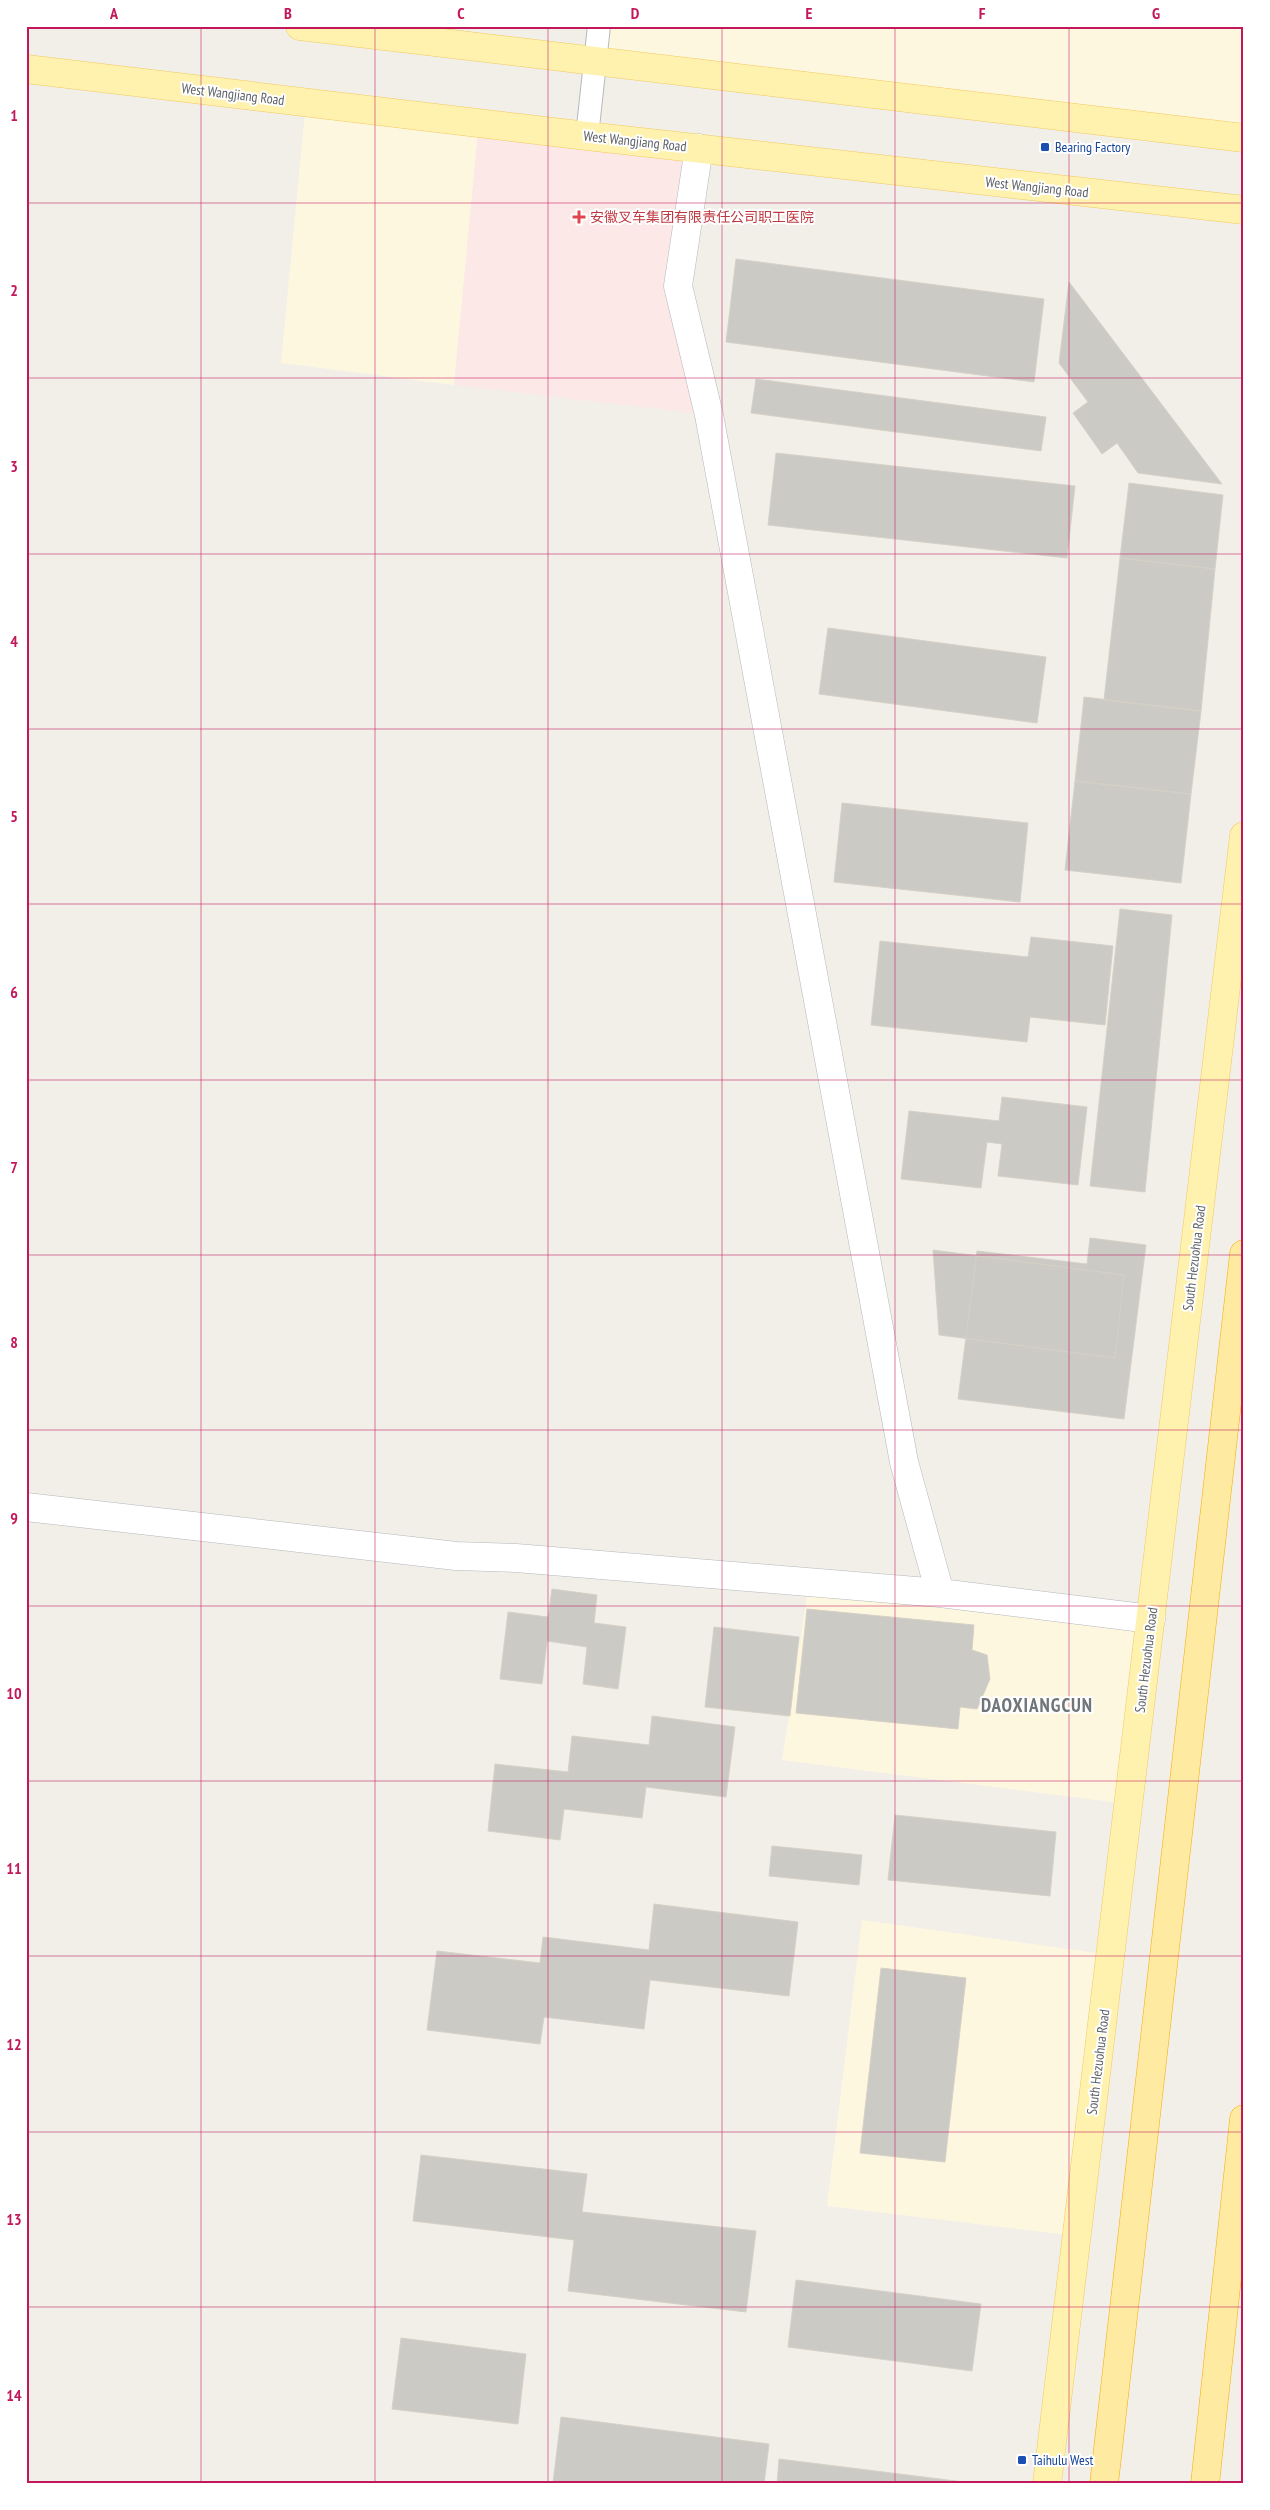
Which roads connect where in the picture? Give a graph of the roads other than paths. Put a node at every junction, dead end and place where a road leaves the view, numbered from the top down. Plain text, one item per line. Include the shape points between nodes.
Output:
1 (300, 26) edge
2 (599, 26) edge
3 (595, 61) junction
4 (26, 69) edge
5 (587, 136) junction
6 (1244, 138) edge
7 (699, 148) junction
8 (1244, 210) edge
9 (1244, 836) edge
10 (1244, 1254) edge
11 (26, 1507) edge
12 (940, 1593) junction
13 (1150, 1619) junction
14 (1244, 2119) edge
15 (1048, 2484) edge
16 (1104, 2484) edge
17 (1205, 2484) edge

1 - 3 main road
2 - 3 lane
3 - 5 lane
3 - 6 main road
4 - 5 main road, West Wangjiang Road
5 - 7 main road, West Wangjiang Road
7 - 8 main road, West Wangjiang Road
7 - 12 street via 678,286 711,425 904,1462
9 - 13 main road, South Hezuohua Road
10 - 16 highway
11 - 12 street via 456,1556 516,1558
12 - 13 street
13 - 15 main road, South Hezuohua Road
14 - 17 highway

